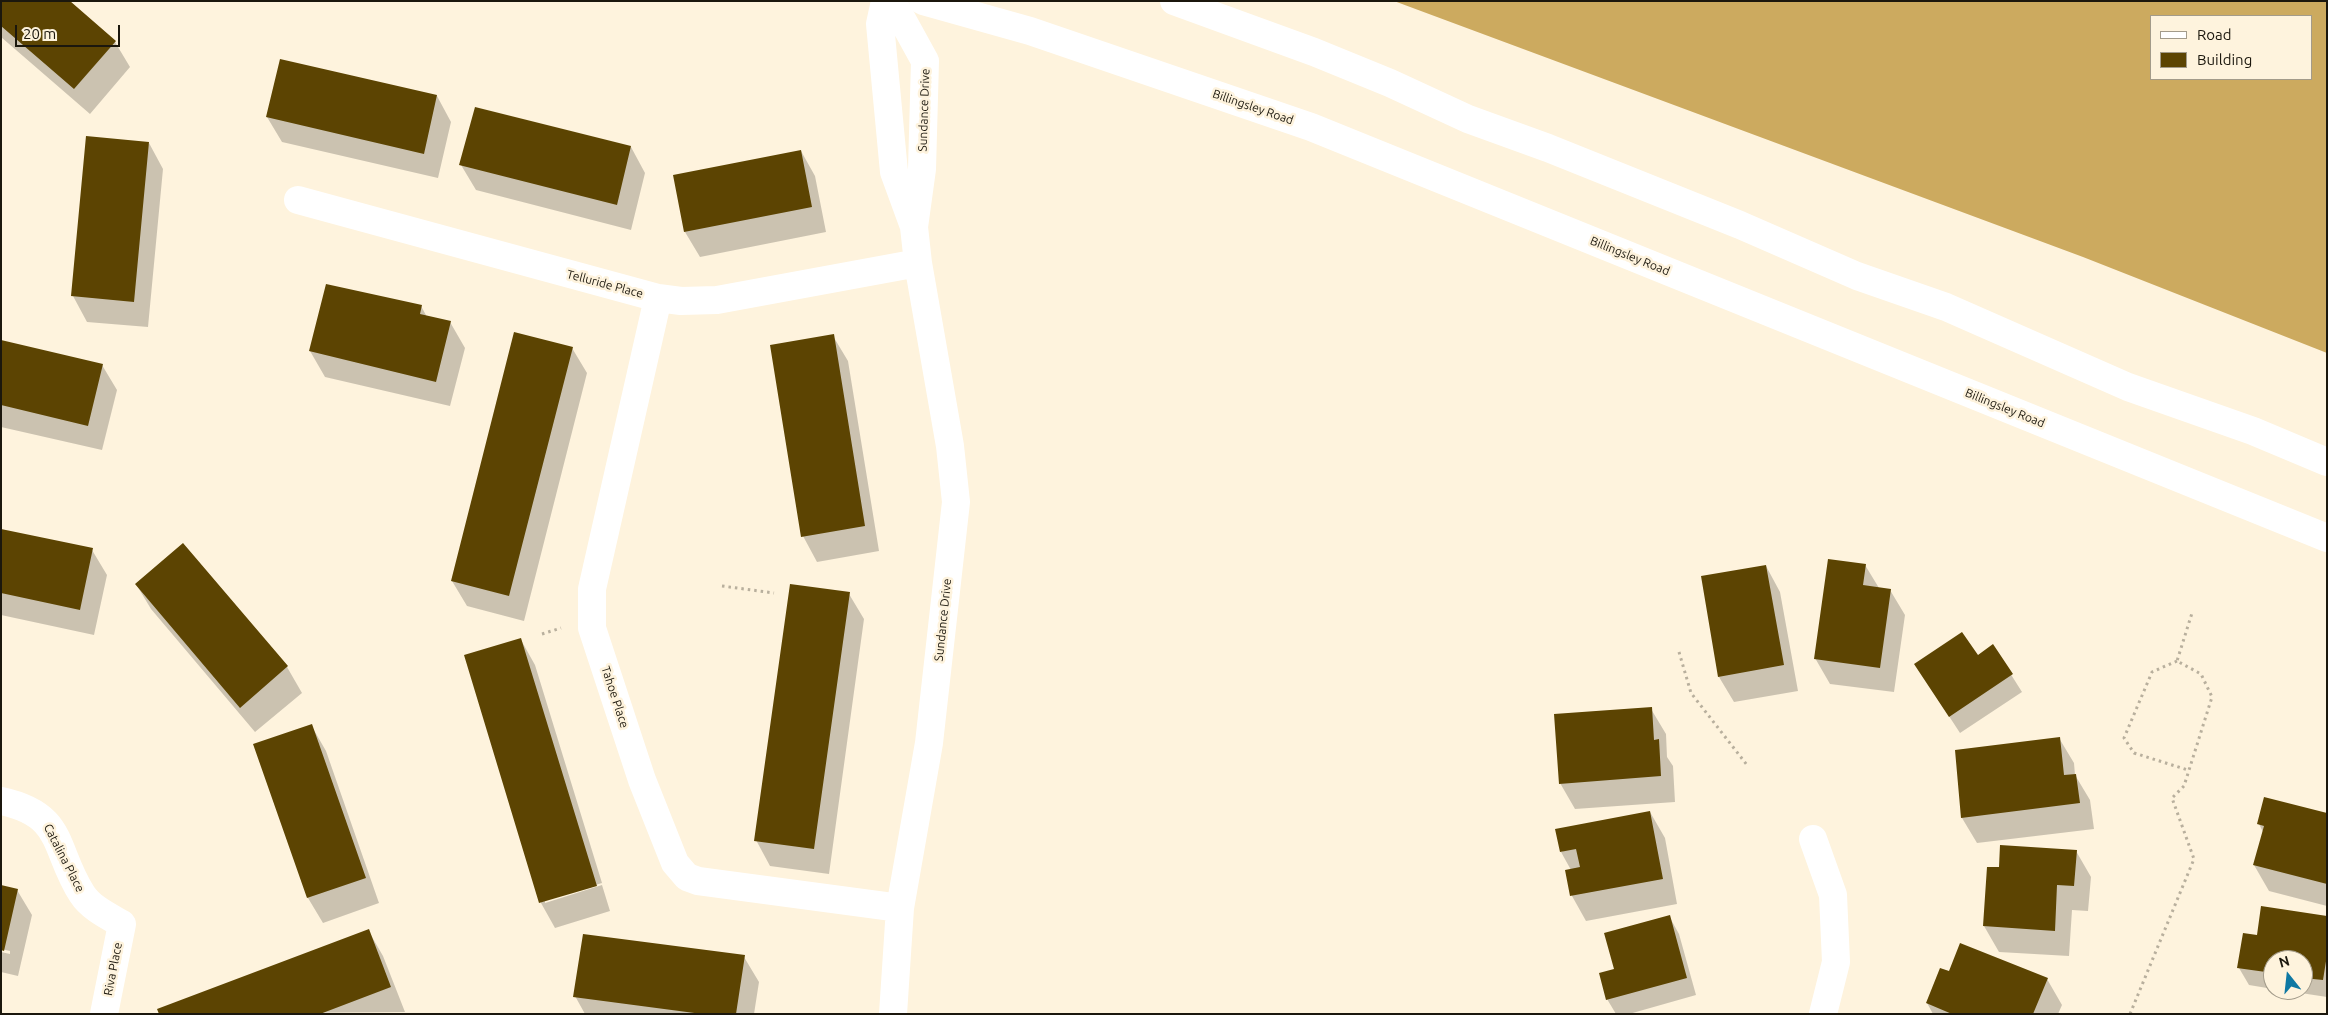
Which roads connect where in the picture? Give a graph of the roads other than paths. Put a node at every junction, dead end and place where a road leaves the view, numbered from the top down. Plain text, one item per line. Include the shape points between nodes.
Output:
1 (885, 1) edge
2 (892, 1) edge
3 (923, 1) edge
4 (1174, 1) edge
5 (298, 200) dead end
6 (914, 227) junction
7 (918, 263) junction
8 (658, 298) junction
9 (2327, 462) edge
10 (2327, 538) edge
11 (1, 801) edge
12 (1813, 839) dead end
13 (900, 908) junction
14 (122, 924) joint
15 (104, 1014) edge
16 (893, 1014) edge
17 (1824, 1014) edge

1 - 6 street, Sundance Drive via 880,24 894,172
2 - 6 street, Sundance Drive via 925,61 922,169
3 - 10 street, Billingsley Road via 1030,31 1311,127
4 - 9 street via 1390,83 1468,119 1740,225 1857,276 1946,308 2128,387 2253,431
5 - 8 street, Telluride Place
6 - 7 street, Sundance Drive
7 - 8 street, Telluride Place via 717,300
7 - 13 street, Sundance Drive via 950,446 956,502 929,743
8 - 13 street, Tahoe Place via 592,589 592,628 645,789 675,863 687,877
11 - 14 street, Catalina Place via 20,805 44,819 59,842 82,896 99,911
12 - 17 street via 1833,895 1836,962
13 - 16 street, Sundance Drive
14 - 15 street, Riva Place

